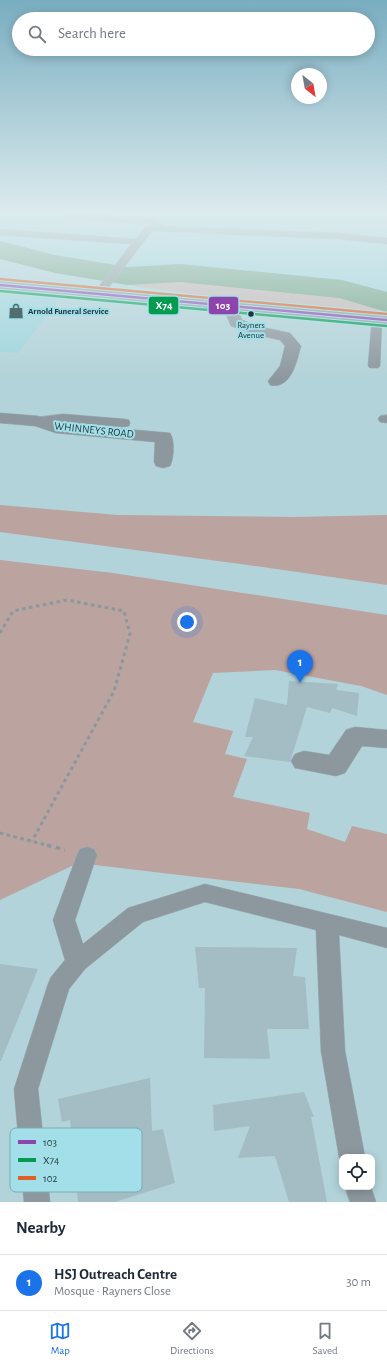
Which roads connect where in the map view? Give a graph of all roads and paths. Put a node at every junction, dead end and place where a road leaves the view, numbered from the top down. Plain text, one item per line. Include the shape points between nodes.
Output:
1 (116, 268) edge
2 (0, 284) edge
3 (98, 292) junction
4 (229, 305) junction
5 (382, 319) edge
6 (374, 366) dead end
7 (276, 381) dead end
8 (0, 418) edge
9 (38, 421) junction
10 (124, 423) dead end
11 (163, 462) dead end
12 (0, 633) edge
13 (387, 739) edge
14 (304, 761) dead end
15 (0, 833) edge
16 (32, 841) junction
17 (87, 855) joint
18 (327, 924) junction
19 (387, 938) edge
20 (77, 962) junction
21 (30, 1128) edge
22 (351, 1154) edge
23 (359, 1190) edge
24 (37, 1192) edge
25 (38, 1202) edge
26 (363, 1202) edge

1 - 3 lane
2 - 3 main road
3 - 4 main road
4 - 5 main road via 323,316
4 - 7 street via 236,323 258,331 285,336 293,346 288,367
5 - 6 lane
8 - 9 street, WHINNEYS ROAD
9 - 10 lane via 63,418
9 - 11 street, WHINNEYS ROAD via 56,428 164,437
12 - 16 path via 13,610 68,600 124,611 130,634 114,691
13 - 14 street via 355,736 336,766
15 - 16 path
16 - 17 path
17 - 20 lane via 64,920
18 - 19 lane
18 - 20 lane via 205,893 136,915
18 - 22 lane via 333,1051
20 - 21 lane via 59,984 26,1089
23 - 26 lane
24 - 25 lane

